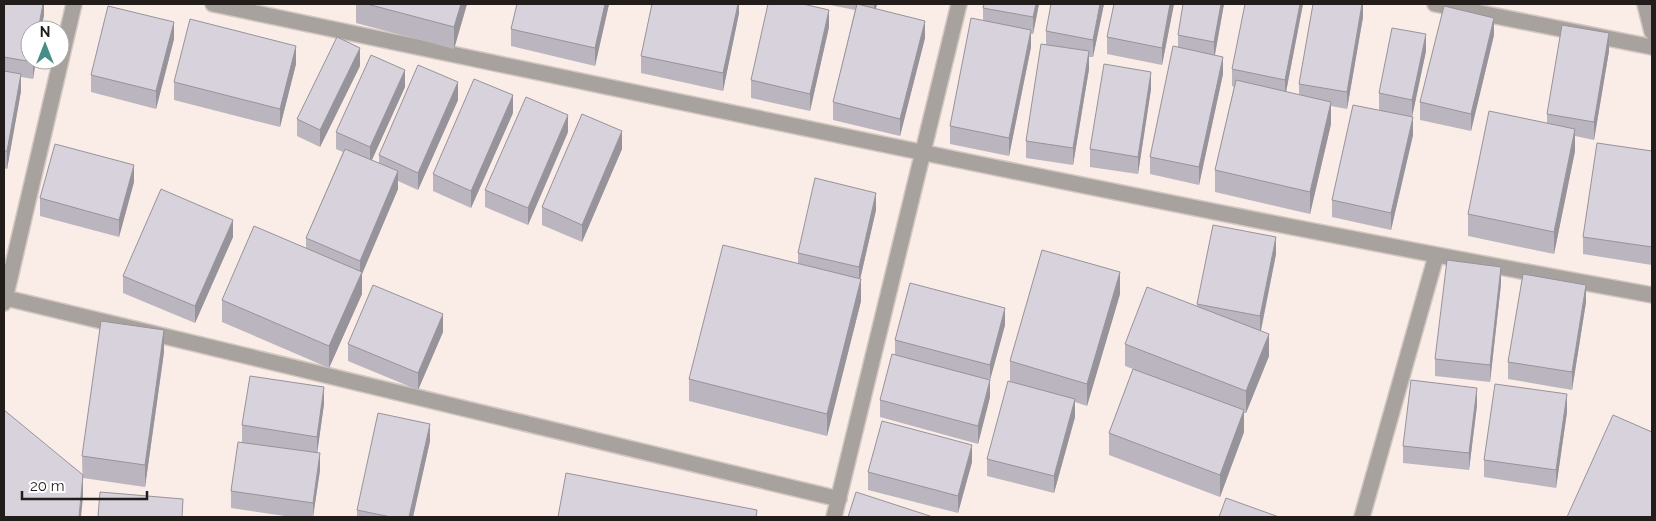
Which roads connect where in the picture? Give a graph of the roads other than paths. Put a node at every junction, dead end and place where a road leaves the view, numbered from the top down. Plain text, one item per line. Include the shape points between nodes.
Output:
1 (74, 4) edge
2 (213, 4) edge
3 (959, 4) edge
4 (1435, 4) edge
5 (1645, 4) edge
6 (1652, 32) edge
7 (1652, 47) edge
8 (923, 153) junction
9 (1436, 256) junction
10 (1652, 295) edge
11 (5, 300) edge
12 (838, 500) junction
13 (834, 517) edge
14 (1362, 517) edge

1 - 11 street
2 - 8 street
3 - 8 street
4 - 7 street
5 - 6 street
8 - 9 street
8 - 12 street
9 - 10 street
9 - 14 street
11 - 12 street
12 - 13 street

